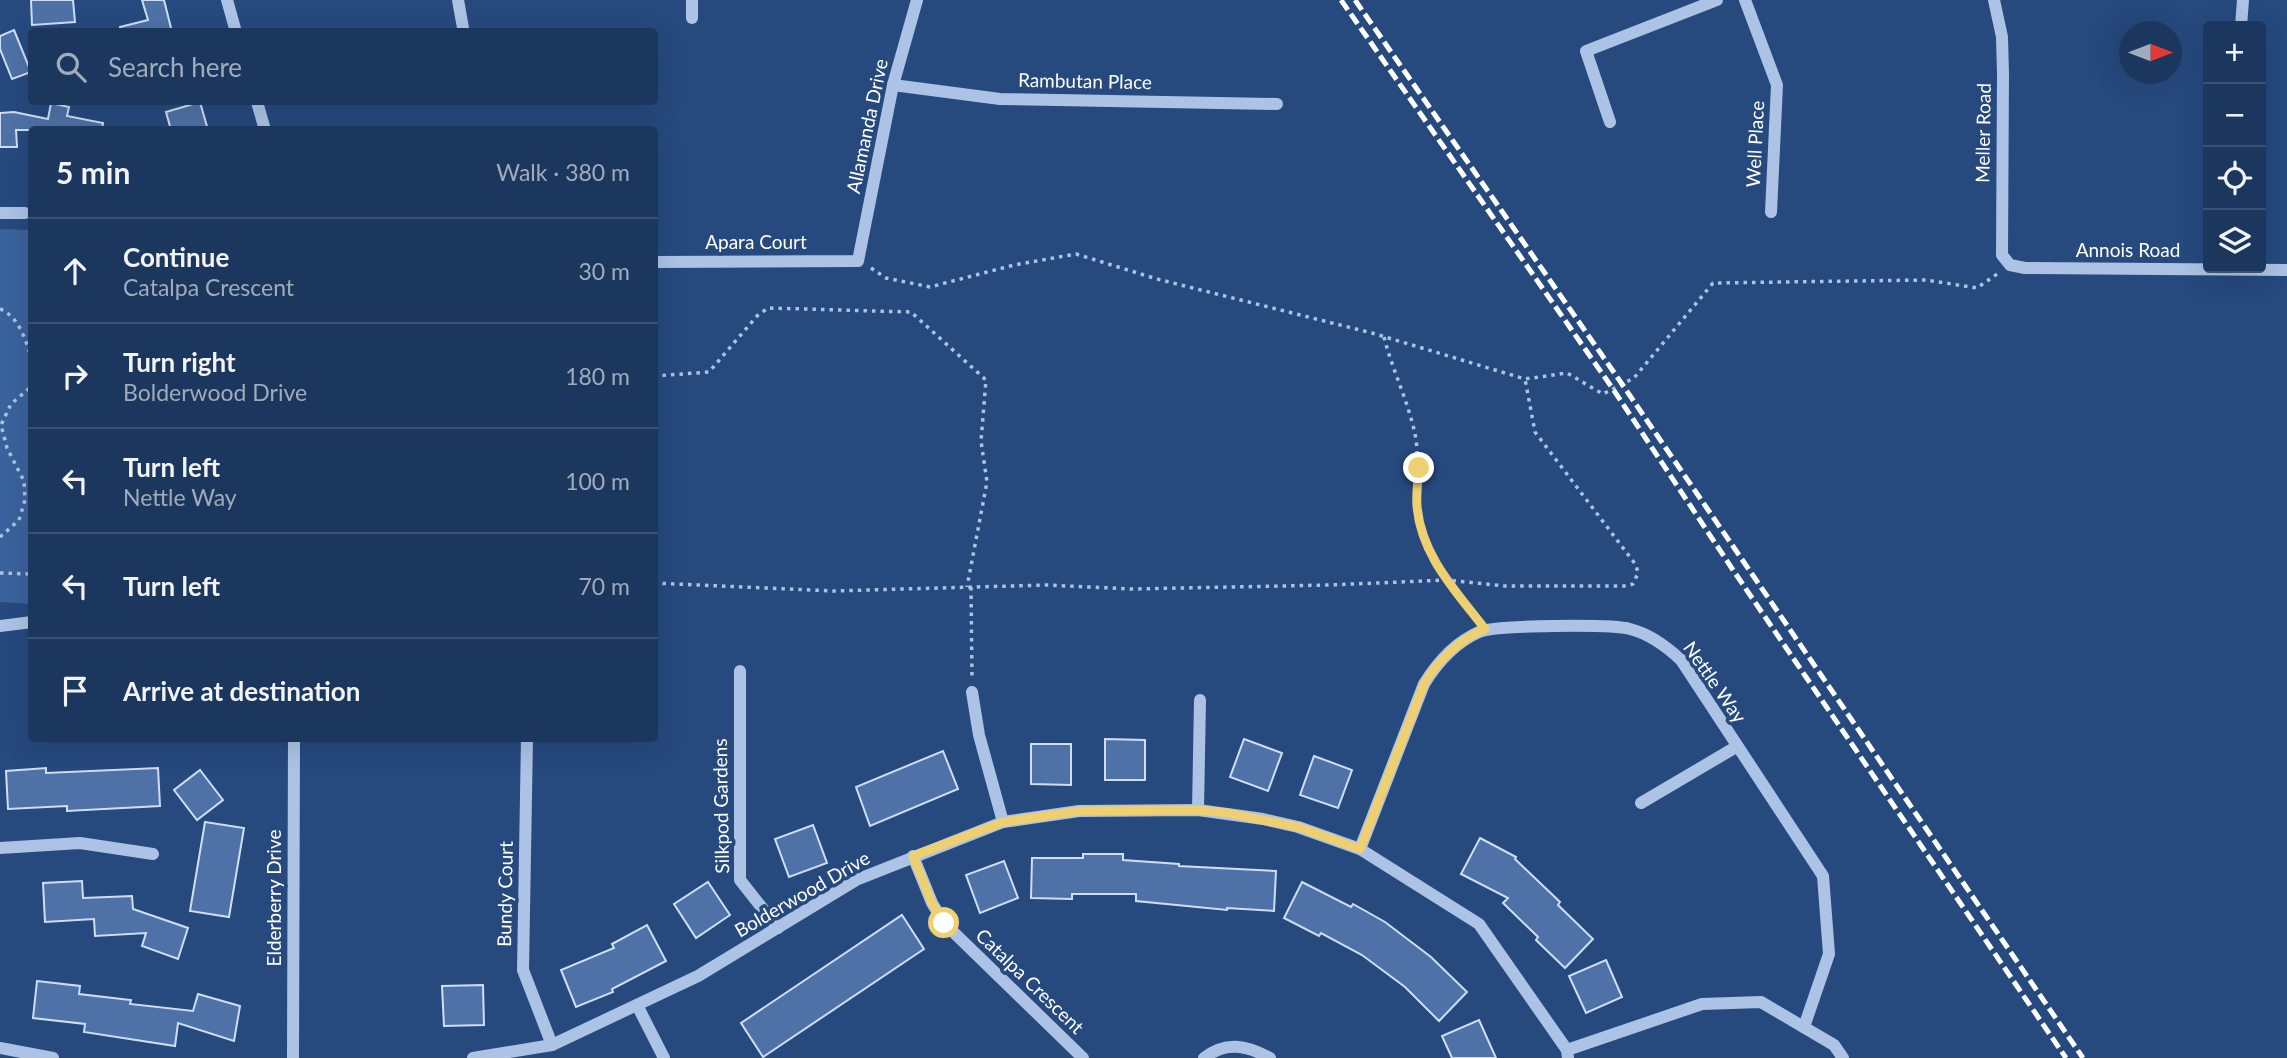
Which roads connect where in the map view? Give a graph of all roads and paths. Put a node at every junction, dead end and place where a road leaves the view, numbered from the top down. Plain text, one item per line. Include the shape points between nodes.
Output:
1 (227, 0) edge
2 (458, 0) edge
3 (692, 0) edge
4 (916, 0) edge
5 (1717, 0) edge
6 (1745, 0) edge
7 (1994, 0) edge
8 (2243, 0) edge
9 (692, 18) dead end
10 (2241, 21) edge
11 (235, 28) edge
12 (463, 28) dead end
13 (893, 85) junction
14 (1277, 104) dead end
15 (258, 105) edge
16 (1611, 122) dead end
17 (264, 126) edge
18 (1771, 212) dead end
19 (0, 213) edge
20 (25, 213) dead end
21 (858, 261) junction
22 (658, 262) edge
23 (2010, 265) junction
24 (2203, 269) edge
25 (2266, 270) edge
26 (2287, 270) edge
27 (0, 309) edge
28 (1384, 337) junction
29 (28, 346) edge
30 (658, 376) edge
31 (1525, 379) junction
32 (28, 389) edge
33 (0, 537) edge
34 (0, 573) edge
35 (28, 574) edge
36 (1447, 580) junction
37 (658, 583) edge
38 (969, 587) junction
39 (28, 622) edge
40 (0, 626) edge
41 (1485, 629) junction
42 (740, 671) dead end
43 (972, 692) joint
44 (1200, 700) dead end
45 (294, 742) edge
46 (527, 742) edge
47 (1736, 747) junction
48 (1641, 803) dead end
49 (1198, 810) junction
50 (1003, 822) junction
51 (0, 848) edge
52 (1360, 849) junction
53 (153, 854) dead end
54 (913, 856) junction
55 (778, 928) junction
56 (637, 1005) junction
57 (1804, 1027) junction
58 (552, 1045) junction
59 (0, 1048) edge
60 (1568, 1054) edge
61 (53, 1058) edge
62 (293, 1058) edge
63 (473, 1058) edge
64 (664, 1058) edge
65 (1083, 1058) edge
66 (1204, 1058) edge
67 (1270, 1058) edge
68 (1843, 1058) edge

1 - 11 street
2 - 12 street
3 - 9 street
4 - 13 street, Allamanda Drive
5 - 16 street via 1586,51
6 - 18 street, Well Place via 1777,85
7 - 23 street, Meller Road via 2003,74 2002,255
8 - 10 street
13 - 14 street, Rambutan Place via 1000,99
13 - 21 street, Allamanda Drive
15 - 17 street
19 - 20 street
21 - 22 street, Apara Court
21 - 28 path via 886,278 930,287 1076,254
23 - 24 street, Annois Road
23 - 31 path via 1977,288 1926,280 1713,283 1634,378 1603,394 1567,373
25 - 26 street, Annois Road
27 - 29 path via 20,329
28 - 31 path
28 - 36 path via 1418,451 1420,527
30 - 38 path via 709,372 768,309 911,312 986,380 981,441 987,482
31 - 36 path via 1535,432 1638,573 1633,584 1626,586 1505,586
32 - 33 path via 11,404 1,425 7,449 24,481 26,500 19,520
34 - 35 path
36 - 38 path via 1132,589 1046,584
36 - 41 path
37 - 38 path via 833,591
38 - 43 path
39 - 40 street
41 - 47 street, Nettle Way via 1610,625 1650,636 1681,660
41 - 52 street via 1458,645 1424,684
42 - 55 street, Silkpod Gardens via 740,880
43 - 50 street
44 - 49 street
45 - 62 street, Elderberry Drive
46 - 58 street, Bundy Court via 523,970
47 - 48 street
47 - 57 street, Nettle Way via 1823,876 1829,954
49 - 50 street, Bolderwood Drive via 1079,811
49 - 52 street, Bolderwood Drive via 1275,821
50 - 54 street, Bolderwood Drive
51 - 53 street via 80,843
52 - 60 street, Bolderwood Drive via 1479,924
54 - 55 street, Bolderwood Drive via 856,880
54 - 65 street, Catalpa Crescent via 944,923
55 - 56 street, Bolderwood Drive via 698,976
56 - 58 street, Bolderwood Drive
56 - 64 street
57 - 60 street via 1761,1002 1702,1004
57 - 68 street via 1834,1045
58 - 63 street, Bolderwood Drive
59 - 61 street
66 - 67 street via 1215,1049 1235,1045 1251,1047

